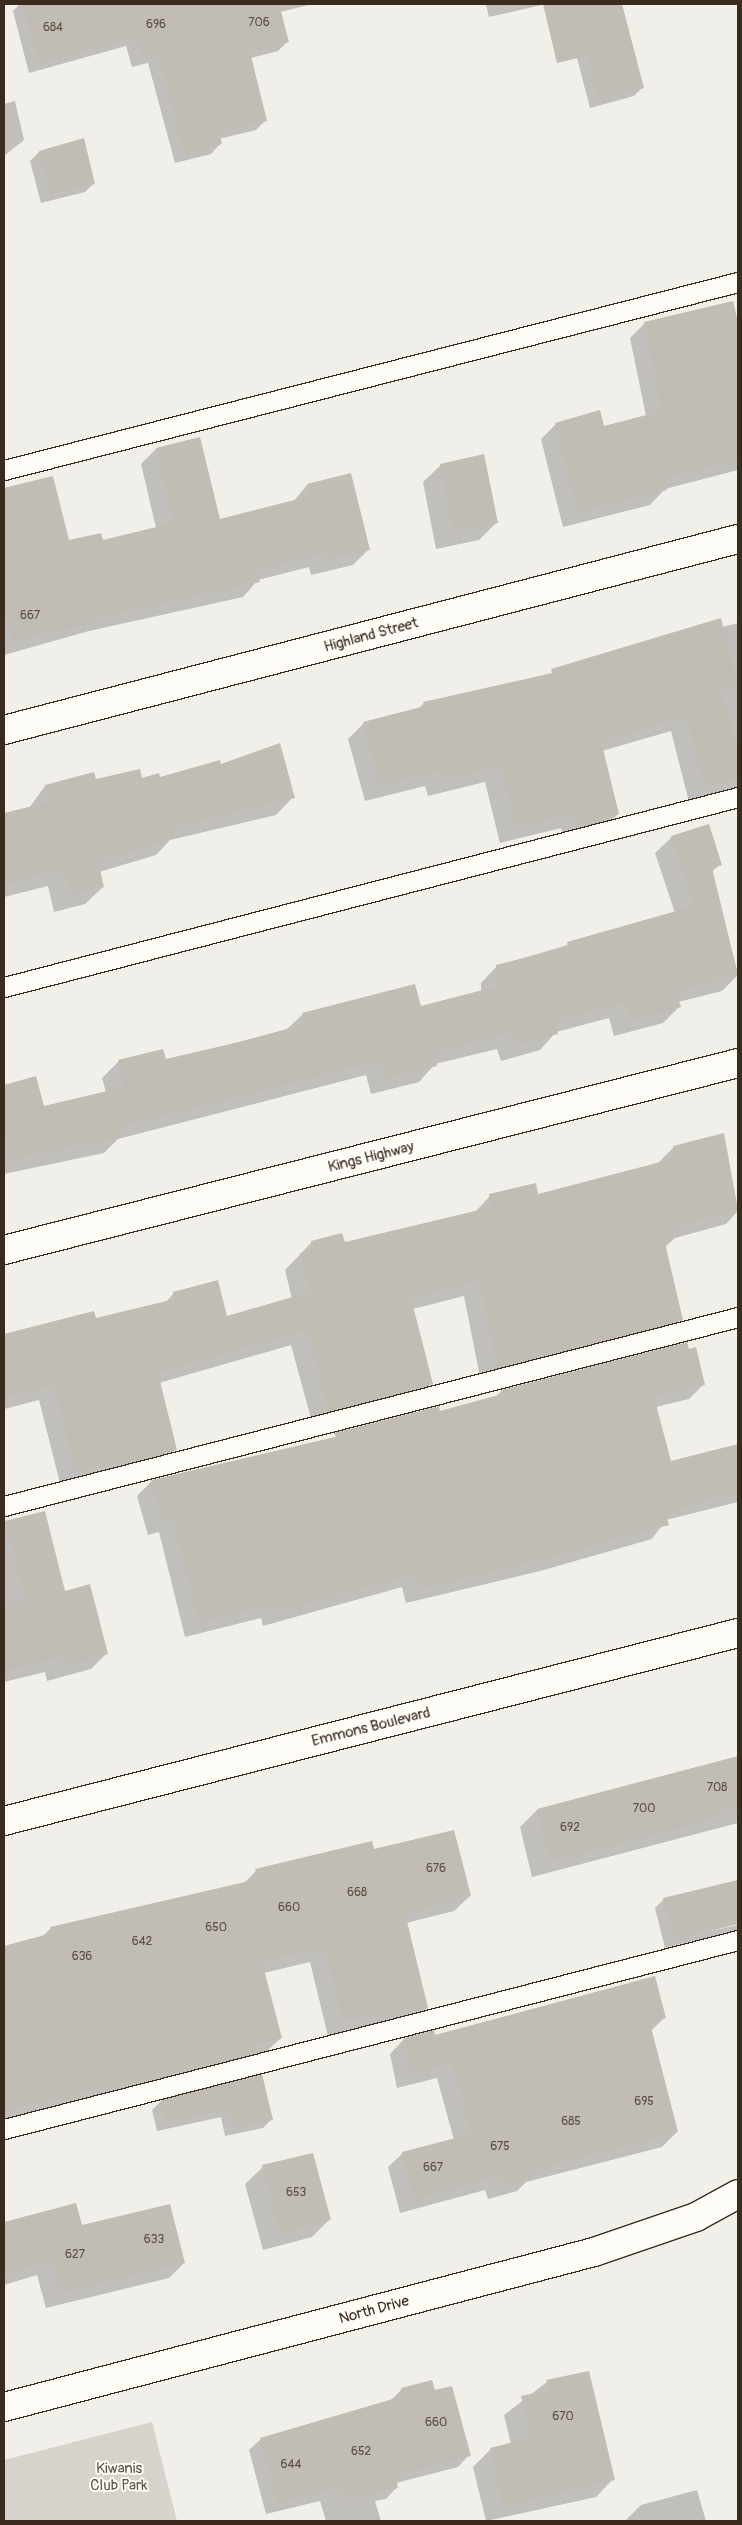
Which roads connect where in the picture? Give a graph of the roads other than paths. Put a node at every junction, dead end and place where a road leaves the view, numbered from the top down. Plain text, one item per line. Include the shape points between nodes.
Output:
1 (738, 282) edge
2 (4, 470) edge
3 (738, 539) edge
4 (4, 730) edge
5 (738, 797) edge
6 (4, 987) edge
7 (738, 1063) edge
8 (4, 1250) edge
9 (738, 1317) edge
10 (4, 1506) edge
11 (738, 1633) edge
12 (4, 1821) edge
13 (738, 1940) edge
14 (4, 2129) edge
15 (738, 2194) edge
16 (4, 2407) edge

1 - 2 lane
3 - 4 street, Highland Street
5 - 6 lane
7 - 8 street, Kings Highway
9 - 10 lane
11 - 12 street, Emmons Boulevard
13 - 14 lane
15 - 16 street, North Drive via 696,2217 594,2252

